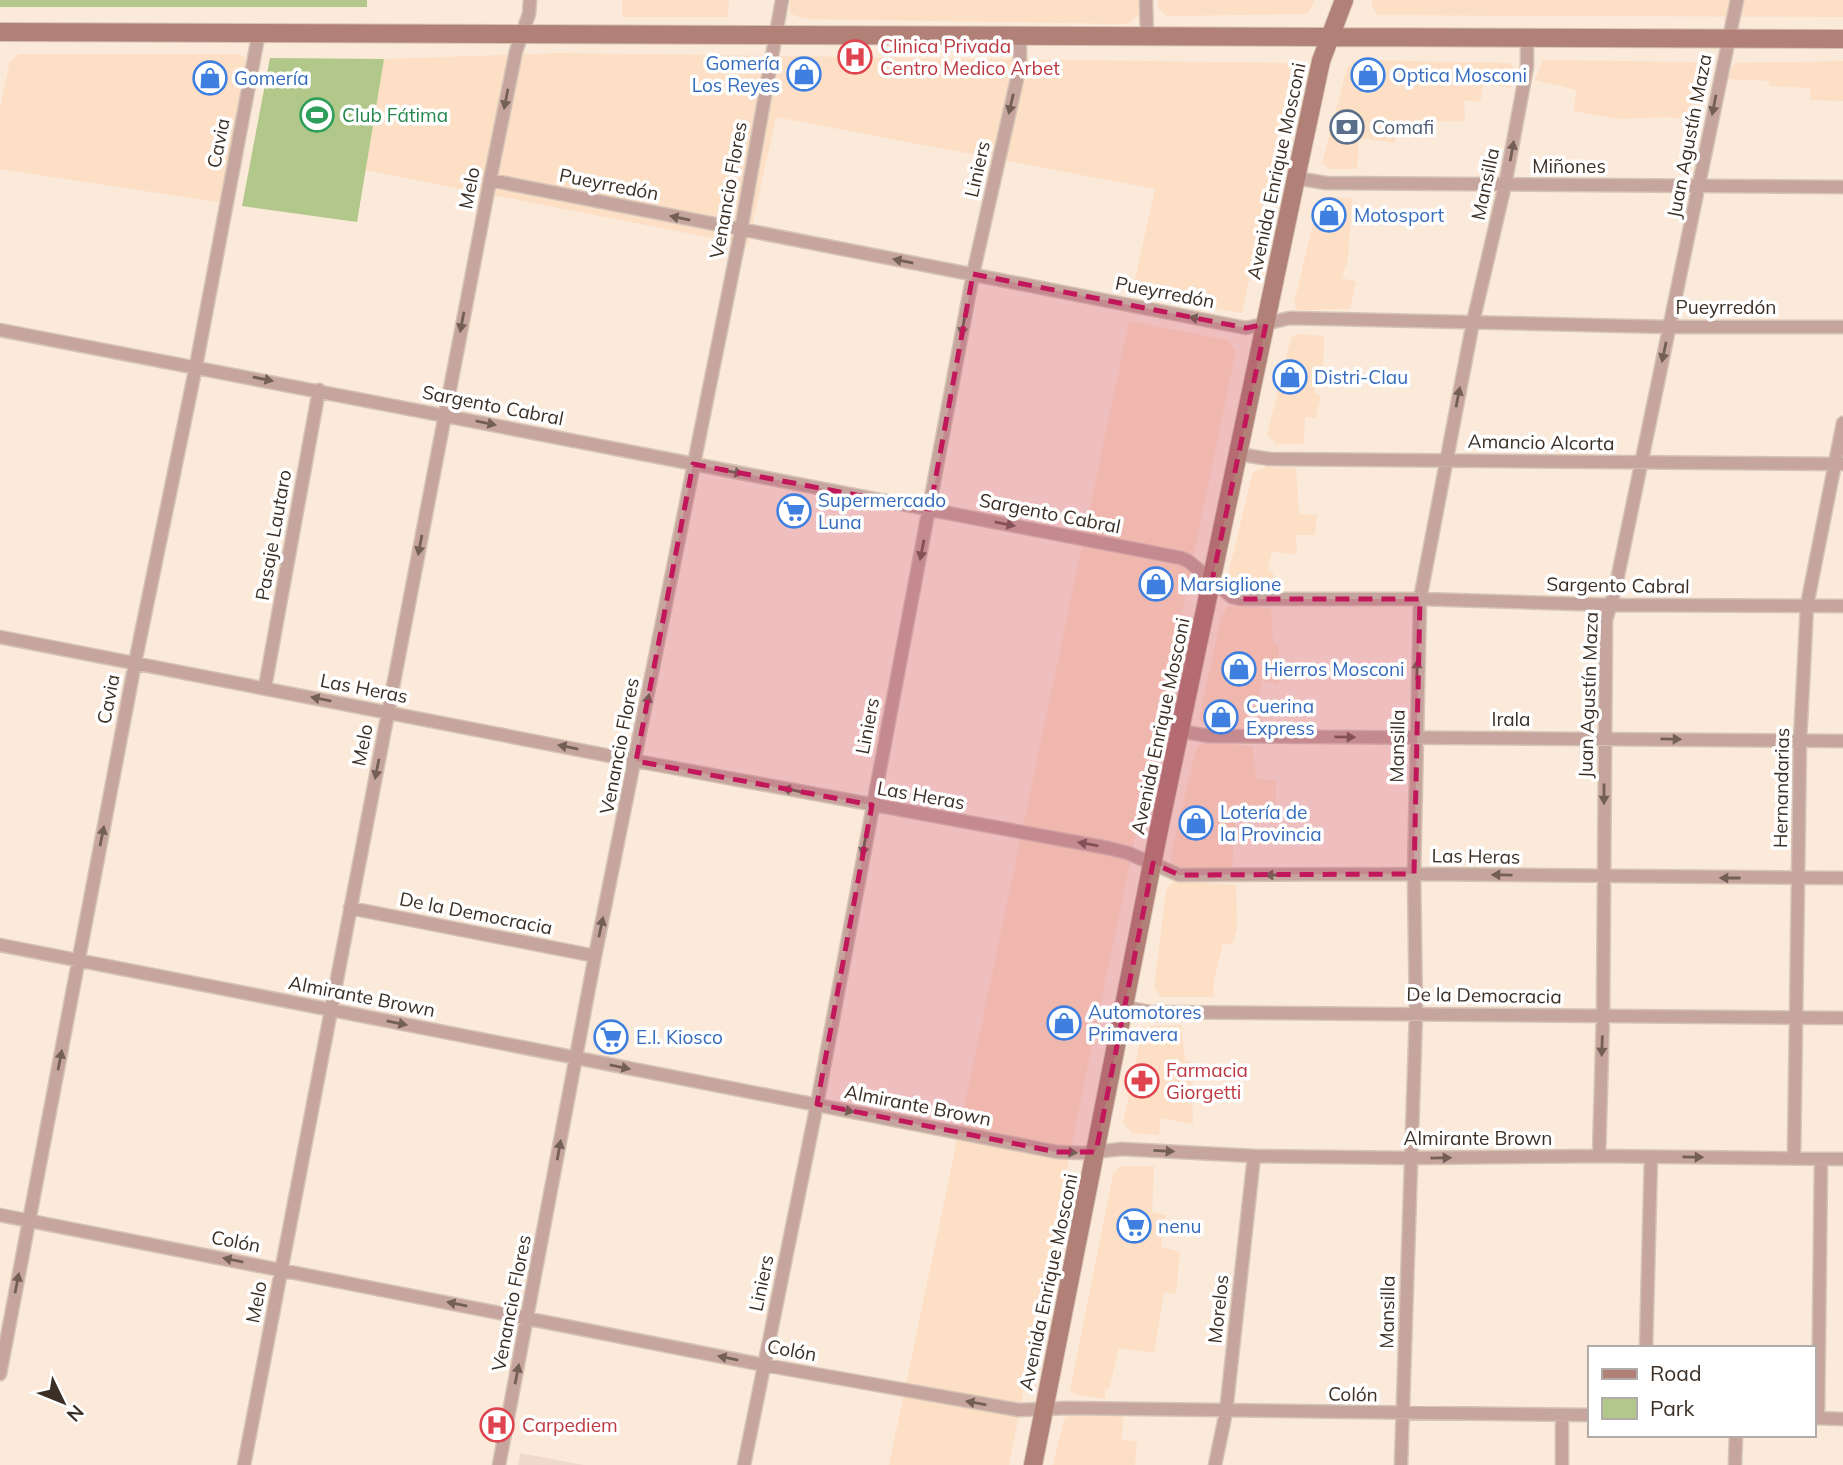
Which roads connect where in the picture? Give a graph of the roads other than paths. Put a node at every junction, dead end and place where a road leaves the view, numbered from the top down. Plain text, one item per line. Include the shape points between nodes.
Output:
1 (530, 0) edge
2 (782, 0) edge
3 (1146, 0) edge
4 (1344, 0) edge
5 (1737, 0) edge
6 (0, 32) edge
7 (259, 32) junction
8 (523, 33) junction
9 (775, 35) junction
10 (1020, 37) junction
11 (1147, 37) junction
12 (1329, 37) junction
13 (1527, 37) junction
14 (1728, 38) junction
15 (1843, 38) edge
16 (1296, 178) junction
17 (490, 180) junction
18 (1505, 185) junction
19 (1699, 185) junction
20 (1843, 187) edge
21 (741, 230) junction
22 (973, 274) junction
23 (1473, 322) junction
24 (1266, 324) junction
25 (1669, 327) junction
26 (1843, 327) edge
27 (0, 330) edge
28 (196, 366) junction
29 (319, 390) junction
30 (444, 414) junction
31 (1843, 423) edge
32 (1238, 454) junction
33 (1446, 460) junction
34 (693, 464) junction
35 (1641, 464) junction
36 (1839, 464) edge
37 (930, 509) junction
38 (1212, 581) junction
39 (1420, 600) junction
40 (1610, 605) junction
41 (1807, 606) junction
42 (1843, 606) edge
43 (0, 637) edge
44 (135, 663) junction
45 (265, 687) junction
46 (388, 712) junction
47 (1179, 731) junction
48 (1416, 738) junction
49 (1605, 739) junction
50 (1800, 741) junction
51 (1843, 741) edge
52 (636, 761) junction
53 (872, 805) junction
54 (1153, 863) junction
55 (1415, 874) junction
56 (1604, 877) junction
57 (1798, 878) junction
58 (1843, 878) edge
59 (350, 908) junction
60 (0, 945) edge
61 (595, 956) junction
62 (79, 961) junction
63 (1125, 1007) junction
64 (330, 1009) junction
65 (1416, 1013) junction
66 (1603, 1016) junction
67 (1797, 1018) junction
68 (1843, 1018) edge
69 (575, 1059) junction
70 (817, 1104) junction
71 (1096, 1152) junction
72 (1254, 1156) junction
73 (1599, 1156) junction
74 (1651, 1157) junction
75 (1410, 1158) junction
76 (1794, 1158) junction
77 (1821, 1159) junction
78 (1843, 1159) edge
79 (0, 1215) edge
80 (29, 1221) junction
81 (281, 1270) junction
82 (528, 1318) junction
83 (1646, 1346) edge
84 (764, 1365) junction
85 (0, 1374) edge
86 (1044, 1410) junction
87 (1226, 1412) junction
88 (1403, 1414) junction
89 (1562, 1415) junction
90 (1588, 1415) edge
91 (1816, 1418) edge
92 (1843, 1419) edge
93 (1736, 1437) edge
94 (244, 1465) edge
95 (499, 1465) edge
96 (744, 1465) edge
97 (1033, 1465) edge
98 (1215, 1465) edge
99 (1401, 1465) edge
100 (1562, 1465) edge
101 (1735, 1465) edge

1 - 8 street, Melo
2 - 9 street, Venancio Flores
3 - 11 street
4 - 12 main road, Avenida Enrique Mosconi
5 - 14 street, Juan Agustín Maza
6 - 7 main road
7 - 8 main road
7 - 28 street, Cavia
8 - 9 main road
8 -> 17 street, Melo
9 - 10 main road
9 - 21 street, Venancio Flores
10 - 11 main road
10 -> 22 street, Liniers via 1020,66
11 - 12 main road
12 - 13 main road
12 - 16 main road, Avenida Enrique Mosconi
13 - 14 main road
18 -> 13 street, Mansilla via 1527,66
14 - 15 main road
14 -> 19 street, Juan Agustín Maza
16 - 18 street, Miñones via 1326,183
16 - 24 main road, Avenida Enrique Mosconi
21 -> 17 street, Pueyrredón
17 -> 30 street, Melo
18 - 19 street, Miñones
18 - 23 street, Mansilla
19 - 20 street, Miñones
19 - 25 street, Juan Agustín Maza
22 -> 21 street, Pueyrredón
21 - 34 street, Venancio Flores
24 -> 22 street, Pueyrredón via 1246,328
22 -> 37 street, Liniers
23 - 24 street, Pueyrredón via 1290,318
23 - 25 street, Pueyrredón
33 -> 23 street, Mansilla
24 - 32 main road, Avenida Enrique Mosconi
25 - 26 street, Pueyrredón
25 -> 35 street, Juan Agustín Maza
27 - 28 street, Sargento Cabral
28 -> 29 street, Sargento Cabral
28 - 44 street, Cavia
29 - 30 street, Sargento Cabral
29 - 45 street, Pasaje Lautaro
30 -> 34 street, Sargento Cabral
30 -> 46 street, Melo
31 - 36 street, Hernandarias
32 - 33 street, Amancio Alcorta
32 - 38 main road, Avenida Enrique Mosconi
33 - 35 street, Amancio Alcorta
33 - 39 street, Mansilla
34 -> 37 street, Sargento Cabral
52 -> 34 street, Venancio Flores
35 - 36 street, Amancio Alcorta
35 - 40 street, Juan Agustín Maza
36 - 41 street, Hernandarias
37 -> 38 street, Sargento Cabral via 1181,558
37 -> 53 street, Liniers
38 - 39 street, Sargento Cabral via 1240,599
38 - 47 main road, Avenida Enrique Mosconi
39 - 40 street, Sargento Cabral
48 -> 39 street, Mansilla
40 - 41 street, Sargento Cabral
40 - 49 street, Juan Agustín Maza
41 - 42 street, Sargento Cabral
41 - 50 street, Hernandarias
43 - 44 street, Las Heras
44 - 45 street, Las Heras
62 -> 44 street, Cavia
46 -> 45 street, Las Heras
52 -> 46 street, Las Heras
46 -> 59 street, Melo
47 -> 48 street, Irala via 1209,736
47 - 54 main road, Avenida Enrique Mosconi
48 - 49 street, Irala
48 - 55 street, Mansilla
49 -> 50 street, Irala
49 -> 56 street, Juan Agustín Maza
50 - 51 street, Irala
50 - 57 street, Hernandarias
53 -> 52 street, Las Heras
61 -> 52 street, Venancio Flores
54 -> 53 street, Las Heras via 1108,848
53 -> 70 street, Liniers
55 -> 54 street, Las Heras via 1179,875
54 - 63 main road, Avenida Enrique Mosconi
56 -> 55 street, Las Heras
55 - 65 street, Mansilla
57 -> 56 street, Las Heras
56 - 66 street, Juan Agustín Maza
57 - 58 street, Las Heras
57 - 67 street, Hernandarias
59 - 61 street, De la Democracia
59 - 64 street, Melo
60 - 62 street, Almirante Brown
61 - 69 street, Venancio Flores
62 - 64 street, Almirante Brown
80 -> 62 street, Cavia
63 - 65 street, De la Democracia via 1151,1012
63 - 71 main road, Avenida Enrique Mosconi
64 -> 69 street, Almirante Brown
64 - 81 street, Melo
65 - 66 street, De la Democracia
65 - 75 street, Mansilla
66 - 67 street, De la Democracia
66 -> 73 street, Juan Agustín Maza
67 - 68 street, De la Democracia
67 - 76 street, Hernandarias
69 -> 70 street, Almirante Brown
82 -> 69 street, Venancio Flores
70 -> 71 street, Almirante Brown via 1057,1152
70 - 84 street, Liniers
71 -> 72 street, Almirante Brown via 1122,1149
71 - 86 main road, Avenida Enrique Mosconi
72 - 75 street, Almirante Brown
72 - 87 street, Morelos
73 - 74 street, Almirante Brown
75 -> 73 street, Almirante Brown
74 -> 76 street, Almirante Brown
74 - 83 street
75 - 88 street, Mansilla
76 - 77 street, Almirante Brown
77 - 78 street, Almirante Brown
77 - 91 street
79 - 80 street, Colón
81 -> 80 street, Colón
85 -> 80 street, Cavia
82 -> 81 street, Colón
81 - 94 street, Melo
84 -> 82 street, Colón
95 -> 82 street, Venancio Flores
86 -> 84 street, Colón via 1019,1410
84 - 96 street, Liniers
86 - 87 street, Colón
86 - 97 main road, Avenida Enrique Mosconi
87 - 88 street, Colón
87 - 98 street, Morelos
88 - 89 street, Colón
88 - 99 street, Mansilla
89 - 90 street, Colón
89 - 100 street
91 - 92 street
93 - 101 street

